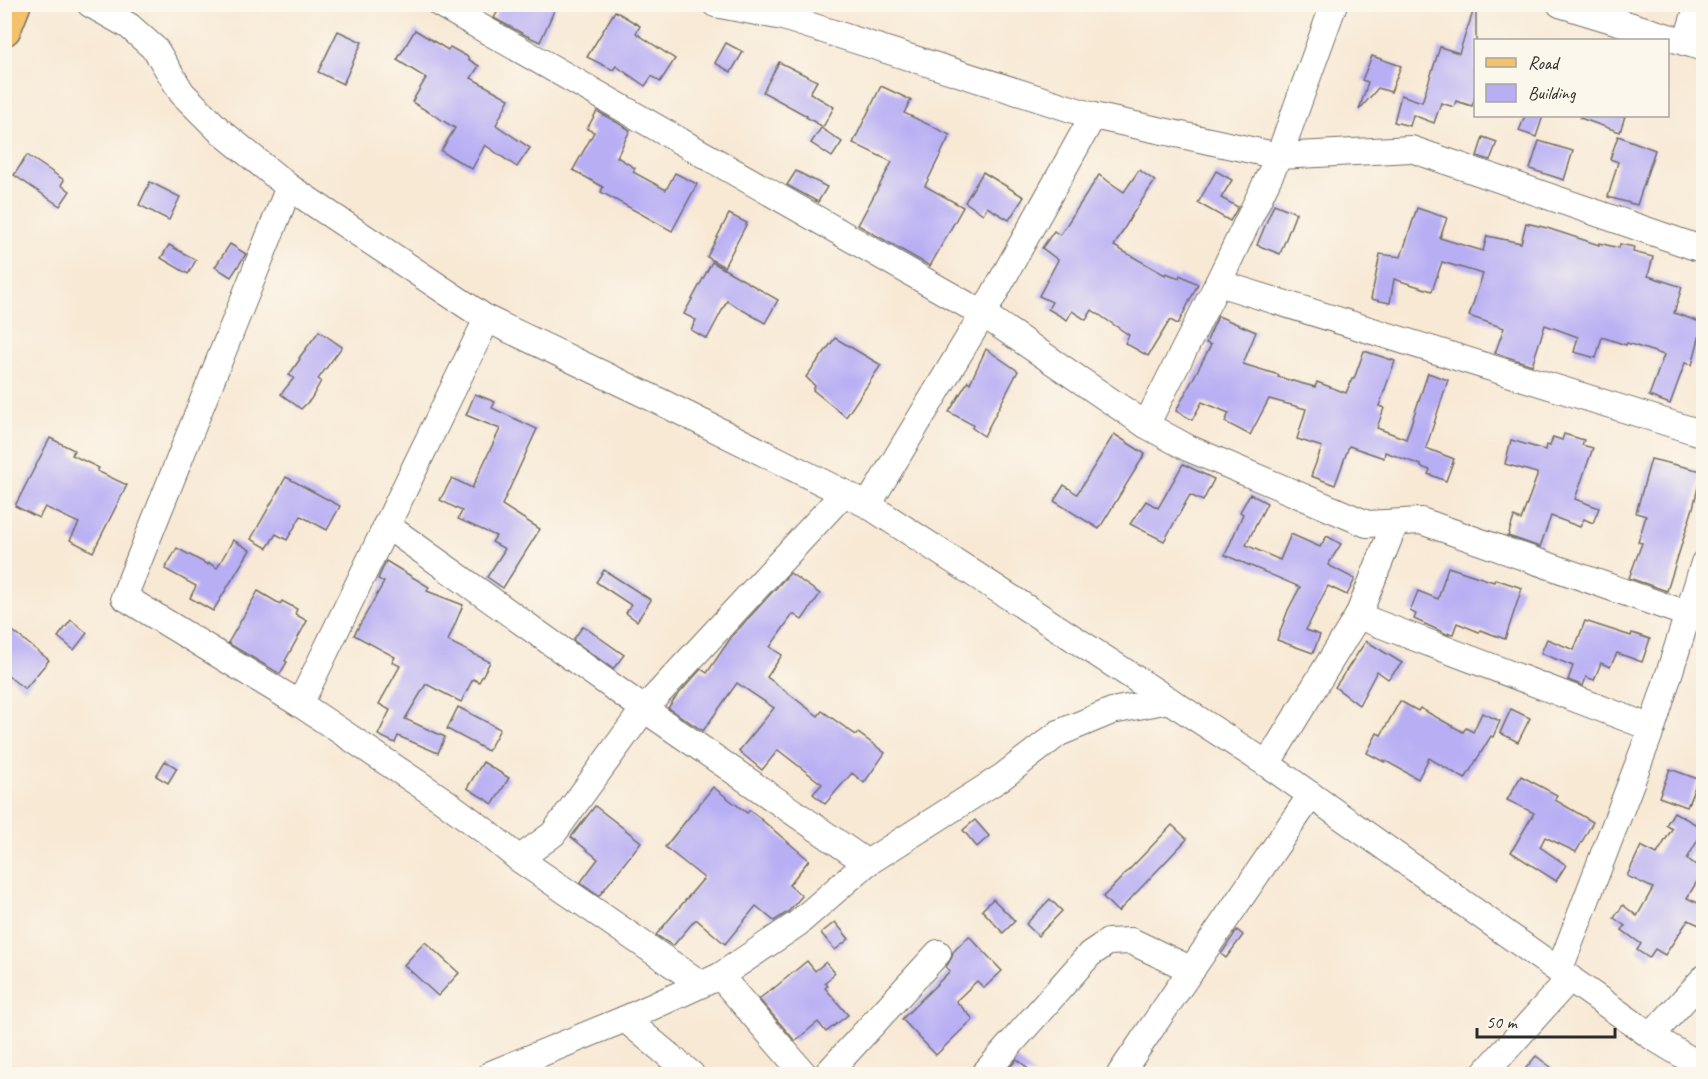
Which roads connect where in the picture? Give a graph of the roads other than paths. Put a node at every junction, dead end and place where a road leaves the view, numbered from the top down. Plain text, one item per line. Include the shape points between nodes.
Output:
1 (14, 4) edge
2 (90, 4) edge
3 (440, 4) edge
4 (715, 4) edge
5 (1334, 4) edge
6 (1560, 4) edge
7 (1698, 4) edge
8 (4, 29) edge
9 (1695, 45) edge
10 (1093, 116) junction
11 (1279, 156) junction
12 (290, 187) junction
13 (1704, 250) edge
14 (1218, 283) junction
15 (983, 314) junction
16 (486, 319) junction
17 (1146, 425) junction
18 (1704, 434) edge
19 (844, 493) junction
20 (868, 505) junction
21 (1395, 523) junction
22 (386, 525) junction
23 (1704, 563) edge
24 (1687, 614) junction
25 (1358, 616) junction
26 (1169, 700) junction
27 (300, 704) junction
28 (644, 710) junction
29 (1652, 728) junction
30 (1267, 765) junction
31 (1311, 795) junction
32 (519, 859) junction
33 (867, 863) junction
34 (938, 953) dead end
35 (1192, 970) junction
36 (1565, 974) junction
37 (1704, 978) edge
38 (710, 980) junction
39 (625, 1019) junction
40 (1651, 1036) junction
41 (1704, 1068) edge
42 (497, 1073) edge
43 (691, 1074) edge
44 (804, 1074) edge
45 (827, 1074) edge
46 (984, 1074) edge
47 (1120, 1074) edge
48 (1484, 1074) edge

1 - 8 main road
2 - 12 street via 129,26 156,50 182,93 219,130
3 - 15 street
4 - 10 street via 783,17
5 - 11 street
6 - 9 street
7 - 9 street
10 - 11 street
10 - 15 street
11 - 13 street via 1411,149
11 - 14 street
12 - 16 street
12 - 27 street via 124,597
14 - 17 street
14 - 18 street
15 - 17 street
15 - 20 street
16 - 19 street
16 - 22 street
17 - 21 street via 1188,448 1367,524
19 - 20 street
19 - 28 street
20 - 26 street
21 - 24 street via 1422,521
21 - 25 street
22 - 27 street
22 - 28 street
23 - 24 street
24 - 29 street
25 - 29 street
25 - 30 street
26 - 30 street
26 - 33 street via 1112,711 1059,733 1002,777
27 - 32 street via 443,800
28 - 32 street via 553,834
28 - 33 street
29 - 36 street
30 - 31 street
31 - 35 street
31 - 36 street
32 - 38 street
33 - 38 street via 797,924
34 - 45 street
35 - 46 street via 1131,941 1108,942 1089,954
35 - 47 street
36 - 40 street
36 - 48 street
37 - 40 street
38 - 39 street
38 - 44 street
39 - 42 street
39 - 43 street
40 - 41 street

